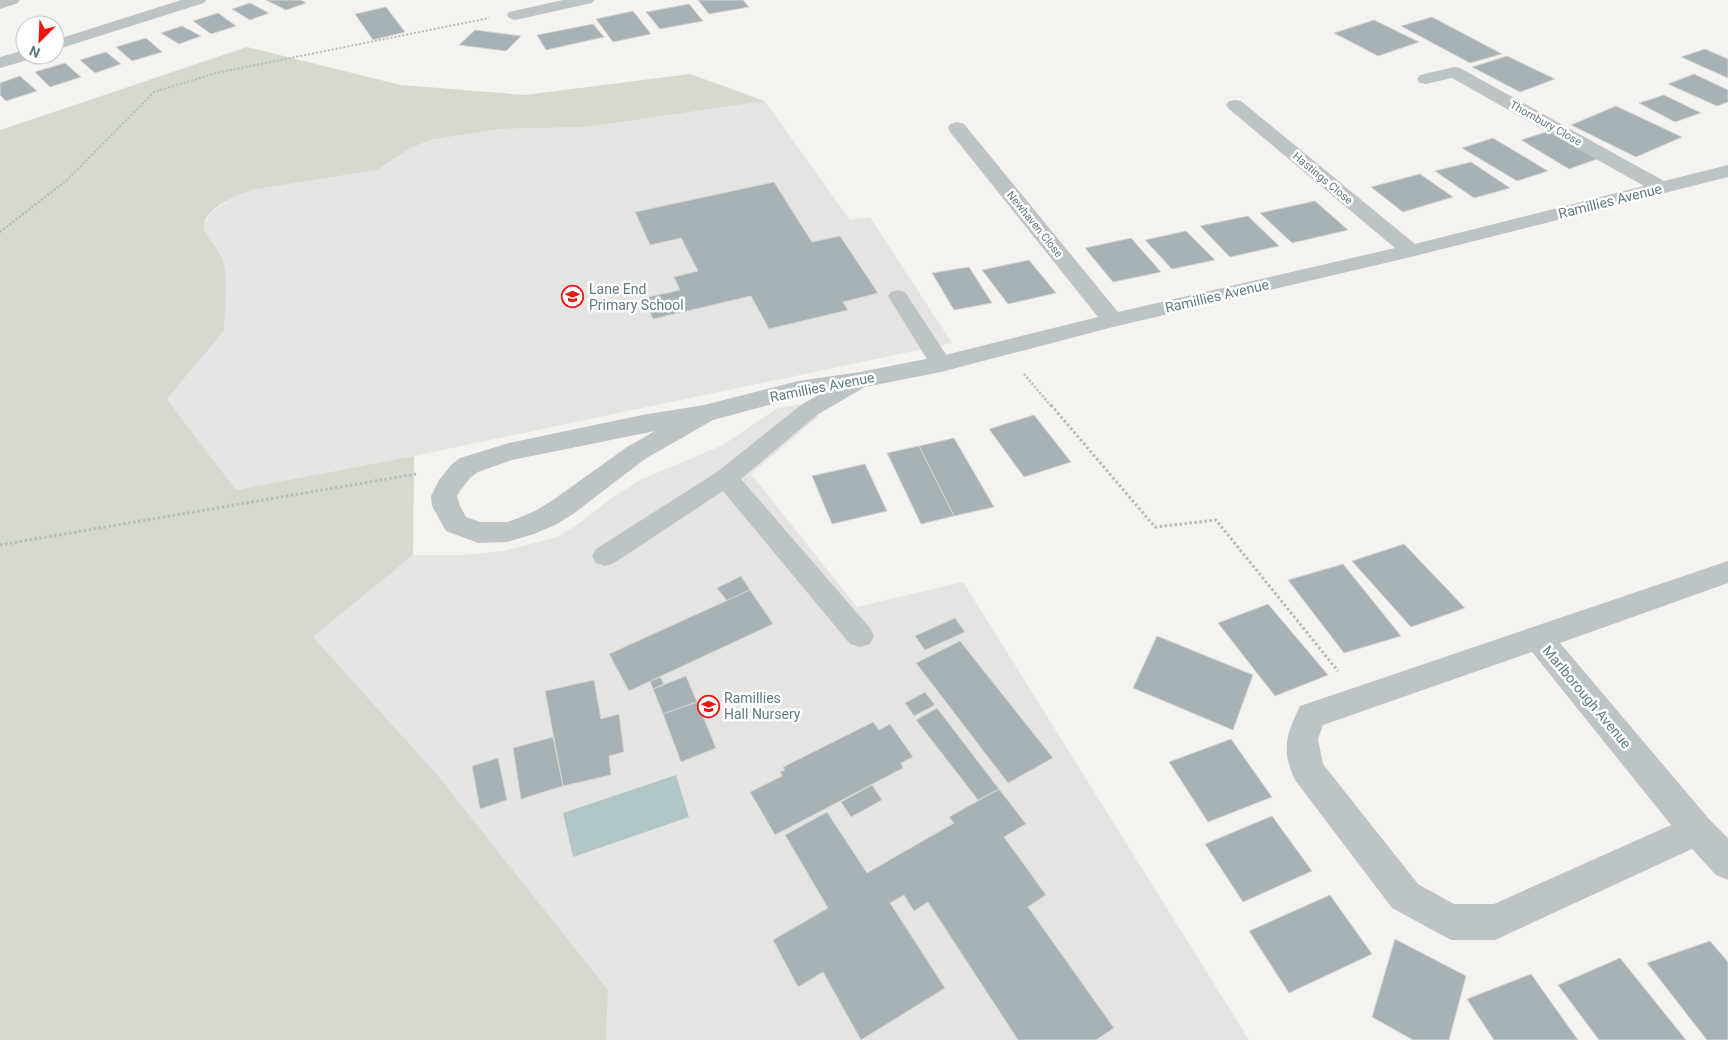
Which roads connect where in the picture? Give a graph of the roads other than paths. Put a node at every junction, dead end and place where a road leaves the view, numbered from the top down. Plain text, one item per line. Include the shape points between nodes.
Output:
1 (12, 0) edge
2 (198, 0) edge
3 (586, 0) edge
4 (0, 4) edge
5 (515, 15) road end
6 (65, 42) edge
7 (15, 58) edge
8 (0, 63) edge
9 (1426, 79) dead end
10 (1235, 105) dead end
11 (957, 128) dead end
12 (1728, 171) edge
13 (1662, 188) junction
14 (1411, 251) junction
15 (898, 296) dead end
16 (1113, 320) junction
17 (941, 364) junction
18 (860, 380) junction
19 (704, 414) junction
20 (726, 478) junction
21 (605, 556) dead end
22 (1728, 572) edge
23 (860, 636) dead end
24 (1538, 638) junction
25 (1697, 830) junction
26 (1728, 862) edge

1 - 4 street
2 - 6 street
3 - 5 street
7 - 8 street
9 - 13 street, Thornbury Close via 1454,72
10 - 14 street, Hastings Close
11 - 16 street, Newhaven Close
12 - 13 street, Ramillies Avenue
13 - 14 street, Ramillies Avenue
14 - 16 street, Ramillies Avenue
15 - 17 lane
16 - 17 street, Ramillies Avenue
17 - 18 street, Ramillies Avenue
18 - 19 street, Ramillies Avenue via 798,389
18 - 20 lane via 809,410
19 - 19 street, Ramillies Avenue via 636,453 546,518 507,532 488,534 470,531 456,524 450,514 444,496 453,478 469,465 509,452
20 - 21 lane
20 - 23 lane
22 - 24 street, Marlborough Avenue
24 - 25 street, Marlborough Avenue
24 - 25 street via 1311,716 1302,739 1307,770 1405,896 1451,922 1495,922
25 - 26 street, Marlborough Avenue

